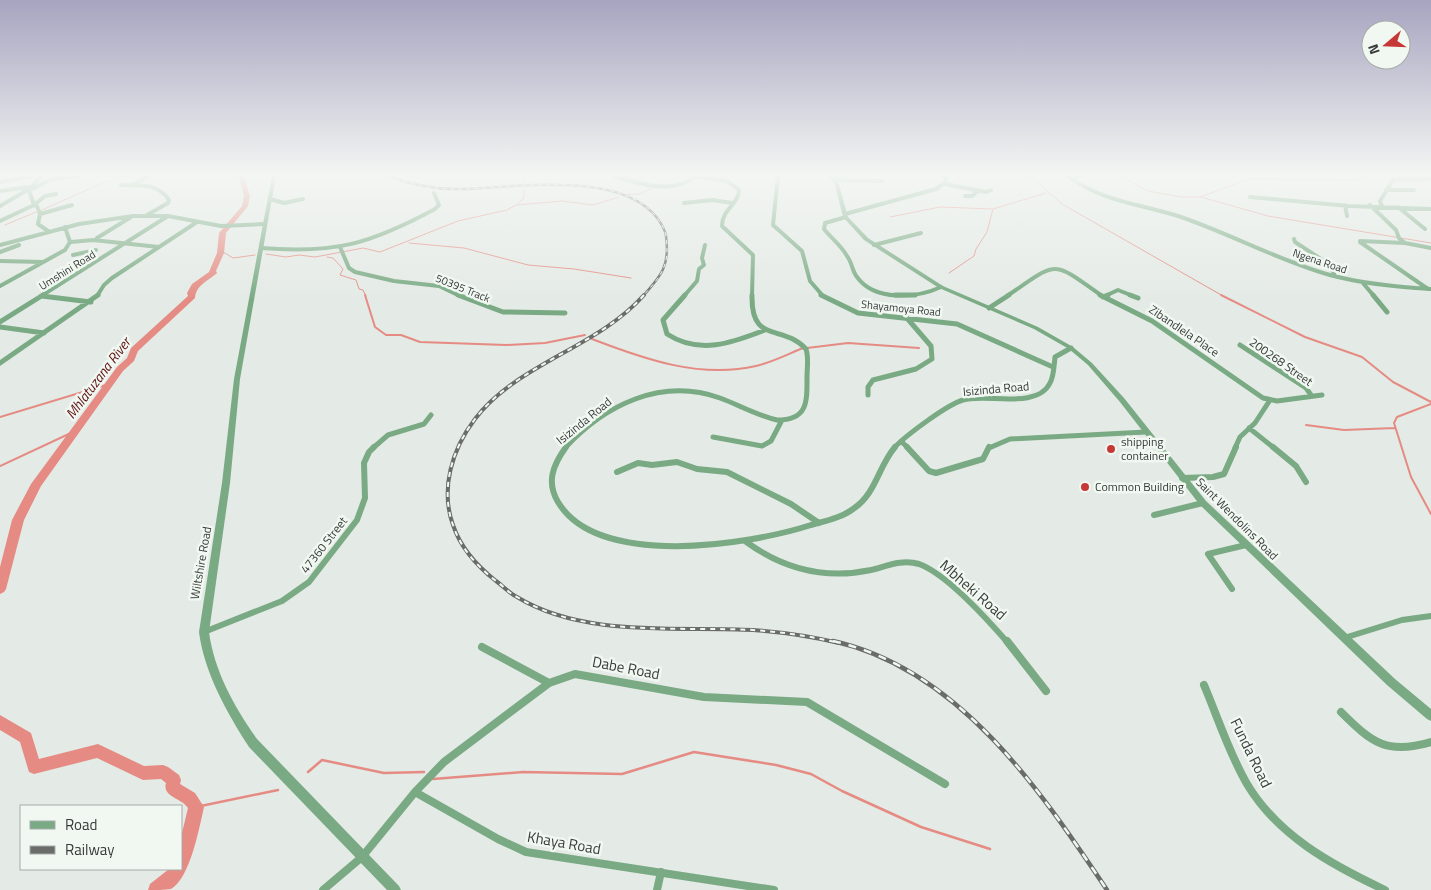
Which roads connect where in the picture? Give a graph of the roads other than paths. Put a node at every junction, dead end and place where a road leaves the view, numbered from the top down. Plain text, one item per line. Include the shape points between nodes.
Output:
1 (39, 218) edge
2 (124, 218) edge
3 (130, 218) edge
4 (166, 218) edge
5 (175, 218) edge
6 (266, 218) edge
7 (416, 218) edge
8 (723, 218) edge
9 (773, 218) edge
10 (837, 218) edge
11 (848, 218) edge
12 (1183, 218) edge
13 (1383, 218) edge
14 (1410, 218) edge
15 (197, 222) junction
16 (264, 224) junction
17 (65, 227) junction
18 (1424, 229) dead end
19 (48, 231) junction
20 (921, 233) dead end
21 (97, 238) dead end
22 (1294, 239) dead end
23 (71, 242) junction
24 (126, 243) junction
25 (1405, 243) junction
26 (0, 245) edge
27 (19, 245) dead end
28 (705, 245) dead end
29 (874, 245) junction
30 (159, 247) junction
31 (340, 247) junction
32 (261, 248) junction
33 (1431, 248) edge
34 (96, 251) dead end
35 (1, 254) edge
36 (73, 255) dead end
37 (0, 261) edge
38 (45, 262) junction
39 (28, 267) dead end
40 (1335, 276) junction
41 (1362, 282) junction
42 (0, 286) edge
43 (941, 287) junction
44 (1430, 289) edge
45 (42, 296) junction
46 (1103, 297) junction
47 (1138, 298) dead end
48 (91, 302) junction
49 (989, 308) junction
50 (1387, 312) dead end
51 (565, 313) dead end
52 (906, 317) junction
53 (0, 322) edge
54 (0, 328) edge
55 (765, 330) junction
56 (44, 334) junction
57 (1240, 345) dead end
58 (1071, 348) junction
59 (0, 356) edge
60 (8, 358) junction
61 (0, 363) edge
62 (1053, 367) junction
63 (1322, 394) dead end
64 (868, 395) dead end
65 (1311, 395) junction
66 (1270, 400) junction
67 (431, 415) dead end
68 (782, 420) junction
69 (1249, 428) junction
70 (1146, 432) junction
71 (713, 437) dead end
72 (901, 441) junction
73 (616, 472) dead end
74 (1182, 478) junction
75 (1306, 482) dead end
76 (1203, 503) junction
77 (1154, 515) dead end
78 (819, 523) junction
79 (745, 541) junction
80 (1246, 545) junction
81 (1232, 589) dead end
82 (1431, 616) edge
83 (204, 632) junction
84 (1344, 638) junction
85 (482, 647) dead end
86 (548, 683) junction
87 (1204, 685) dead end
88 (1046, 691) dead end
89 (1341, 712) dead end
90 (1431, 716) edge
91 (1431, 742) edge
92 (945, 784) dead end
93 (415, 792) junction
94 (362, 857) junction
95 (661, 872) junction
96 (323, 890) edge
97 (395, 890) edge
98 (658, 890) edge
99 (774, 890) edge
100 (1385, 890) edge

1 - 19 street via 38,224
2 - 17 street
3 - 21 street
4 - 24 street, Umshini Road
5 - 15 street
6 - 16 street, Wiltshire Road
7 - 31 street
8 - 55 street via 725,230 753,255 752,316
9 - 52 street, Shayamoya Road via 772,225 803,252 816,290 858,313
10 - 43 street via 825,222 824,229 849,256 855,275 863,282 884,292 912,296 924,295
11 - 29 street, Saint Wendolins Road via 857,231
12 - 40 street, Ngena Road
13 - 25 street
14 - 18 street
15 - 16 street via 212,225
15 - 30 street
16 - 32 street, Wiltshire Road
17 - 19 street
17 - 23 street
19 - 26 street
20 - 29 street
22 - 40 street via 1330,265
23 - 24 street
23 - 38 street via 65,250
24 - 30 street
24 - 45 street, Umshini Road
25 - 33 street
25 - 44 street via 1360,242
27 - 35 street
28 - 55 street via 704,265 699,269 699,278 664,320 667,334 686,343 710,346 730,343
29 - 43 street, Saint Wendolins Road
30 - 48 street via 108,281
31 - 32 street
31 - 51 street, 50395 Track via 349,268 355,272 439,286 477,304 504,312
32 - 83 street, Wiltshire Road via 237,379 226,483
34 - 36 street
37 - 38 street
38 - 39 street
38 - 42 street
40 - 41 street, Ngena Road
41 - 44 street, Ngena Road
41 - 50 street
43 - 49 street, Saint Wendolins Road
45 - 48 street
45 - 53 street, Umshini Road
46 - 47 street via 1118,290
46 - 49 street, Zibandlela Place via 1068,271 1055,267 1048,268
46 - 66 street, Zibandlela Place via 1152,321 1250,391
48 - 56 street
49 - 58 street, Saint Wendolins Road via 1036,328
52 - 62 street, Shayamoya Road via 957,324
52 - 64 street via 930,344 932,359 916,369 873,380 868,387
54 - 56 street
55 - 68 street via 796,342 807,352 806,406 800,414
56 - 60 street
57 - 65 street, 200268 Street via 1306,388
58 - 62 street, Isizinda Road via 1055,357
58 - 70 street, Saint Wendolins Road via 1101,375
59 - 60 street
60 - 61 street
62 - 72 street, Isizinda Road via 1050,386 1037,395 962,400
63 - 65 street
65 - 66 street
66 - 69 street
67 - 83 street, 47360 Street via 424,424 388,435 369,452 364,463 364,498 357,520 309,582 282,601
68 - 71 street via 771,441 762,446
68 - 79 street, Isizinda Road via 766,419 705,394 662,391 620,405 572,441 555,462 552,491 572,520 587,530 650,546
69 - 74 street via 1240,437 1224,474
69 - 75 street via 1296,466
70 - 72 street via 1010,440 995,443 981,460 940,473 931,472
70 - 74 street, Saint Wendolins Road
72 - 78 street, Isizinda Road via 890,453 876,486 866,500 853,510
73 - 78 street via 638,463 677,462 703,470 727,472 791,504
74 - 76 street, Saint Wendolins Road
76 - 77 street
76 - 80 street, Saint Wendolins Road
78 - 79 street, Isizinda Road
79 - 88 street, Mbheki Road via 774,562 810,573 844,575 904,562 922,566 993,623
80 - 81 street via 1208,554
80 - 84 street, Saint Wendolins Road
82 - 84 street via 1402,620
83 - 94 street, Wiltshire Road via 219,682 243,730
84 - 90 street, Saint Wendolins Road
85 - 86 street
86 - 92 street, Dabe Road via 564,676 585,674 704,697 807,702
86 - 93 street, Dabe Road via 444,762
87 - 100 street, Funda Road via 1248,785 1272,816 1324,859
89 - 91 street via 1374,744 1402,748
93 - 94 street, Dabe Road
93 - 95 street, Khaya Road via 526,852
94 - 96 street, Dabe Road
94 - 97 street, Wiltshire Road
95 - 98 street
95 - 99 street, Khaya Road

